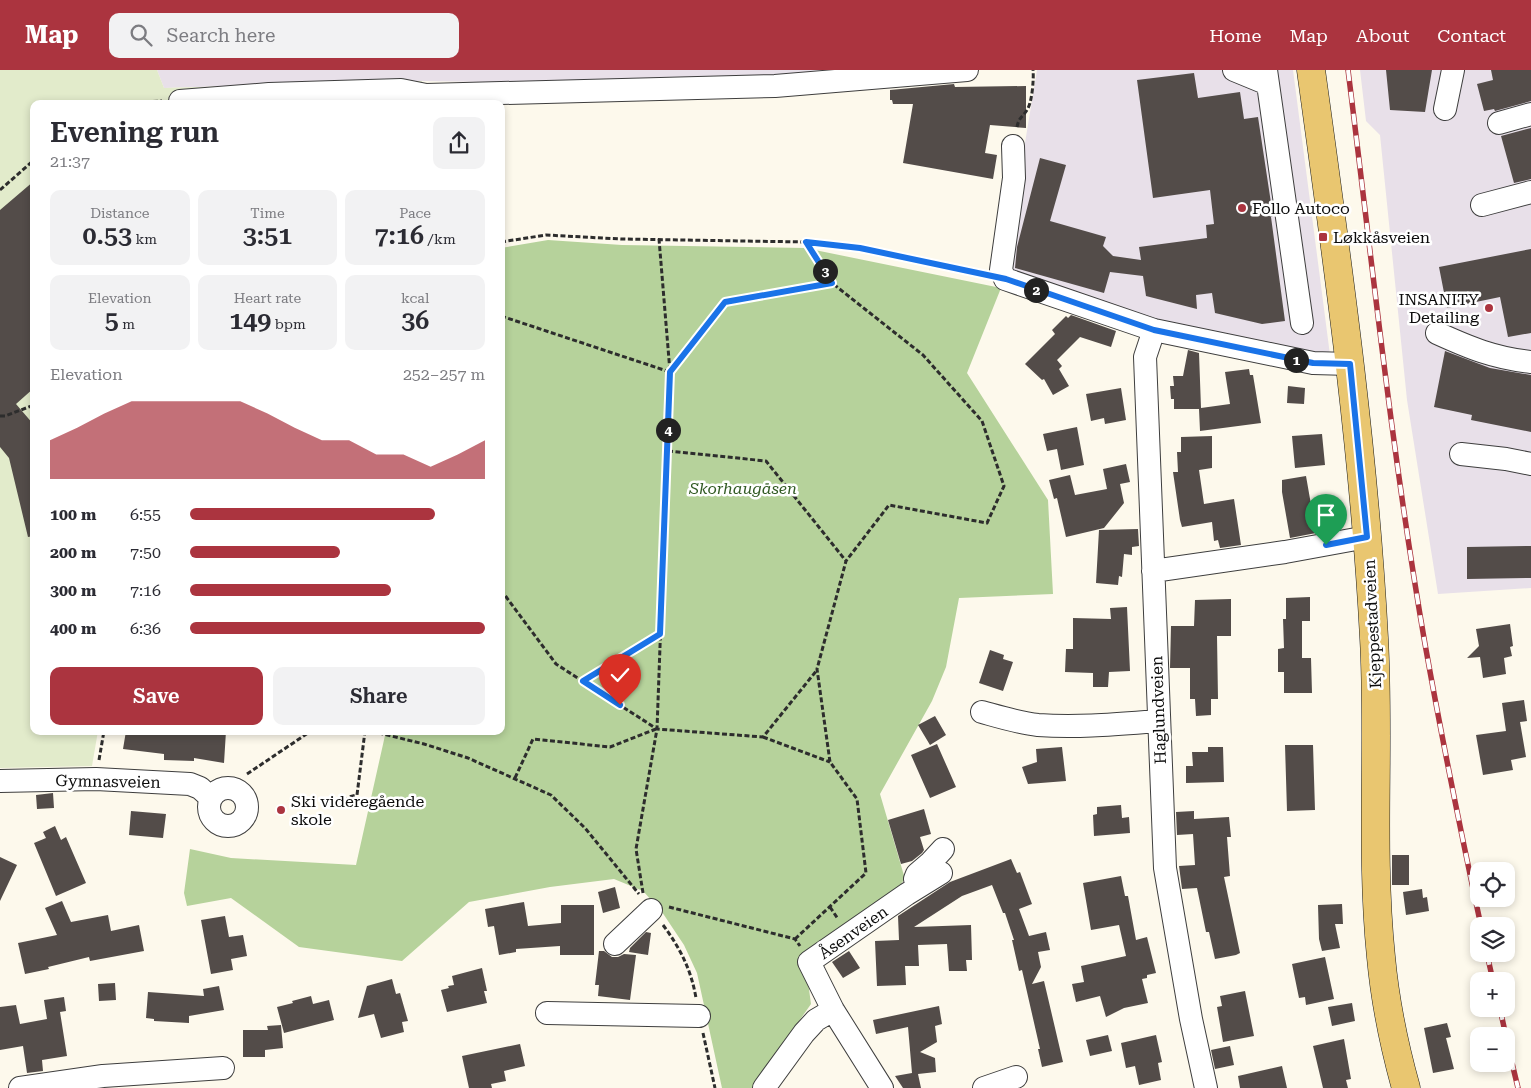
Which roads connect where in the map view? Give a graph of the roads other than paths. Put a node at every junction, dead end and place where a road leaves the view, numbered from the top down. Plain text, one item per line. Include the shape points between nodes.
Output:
1 (967, 70) edge
2 (1234, 70) edge
3 (1311, 70) edge
4 (1453, 70) edge
5 (1267, 77) edge
6 (775, 78) edge
7 (180, 100) dead end
8 (1445, 109) dead end
9 (1531, 114) edge
10 (1499, 123) dead end
11 (1012, 146) road end
12 (1531, 192) edge
13 (1482, 205) dead end
14 (1302, 323) dead end
15 (1154, 330) junction
16 (1437, 333) dead end
17 (1531, 362) edge
18 (1350, 364) junction
19 (1461, 454) dead end
20 (1531, 464) edge
21 (1367, 537) junction
22 (1153, 571) junction
23 (982, 712) dead end
24 (1158, 721) junction
25 (0, 781) edge
26 (211, 798) dead end
27 (943, 849) dead end
28 (941, 873) dead end
29 (908, 894) junction
30 (648, 905) road end
31 (615, 944) dead end
32 (833, 1010) junction
33 (547, 1013) dead end
34 (699, 1016) road end
35 (223, 1068) dead end
36 (1016, 1078) dead end
37 (20, 1088) edge
38 (764, 1088) edge
39 (882, 1088) edge
40 (984, 1088) edge
41 (1206, 1088) edge
42 (1406, 1088) edge

1 - 6 street
2 - 5 street
3 - 18 main road, Kjeppestadveien
4 - 8 street
5 - 14 street
6 - 7 street via 426,95 401,90
9 - 10 street
11 - 15 street via 1014,178 1001,270 1006,279
12 - 13 street
15 - 18 street via 1313,363
15 - 22 street, Haglundveien via 1144,357
16 - 17 street via 1493,356
18 - 21 main road, Kjeppestadveien
19 - 20 street
21 - 22 street
21 - 42 main road, Kjeppestadveien via 1375,645 1376,877 1380,954 1387,1009
22 - 24 street, Haglundveien
23 - 24 street via 1039,725
24 - 41 street, Haglundveien via 1166,868
25 - 26 street, Gymnasveien via 96,779 190,784
27 - 29 street via 917,874
28 - 29 street, Åsenveien
29 - 32 street, Åsenveien via 809,962
30 - 31 street
32 - 38 street via 816,1020 804,1033
32 - 39 street, Åsenveien
33 - 34 street
35 - 37 street via 103,1076
36 - 40 street

